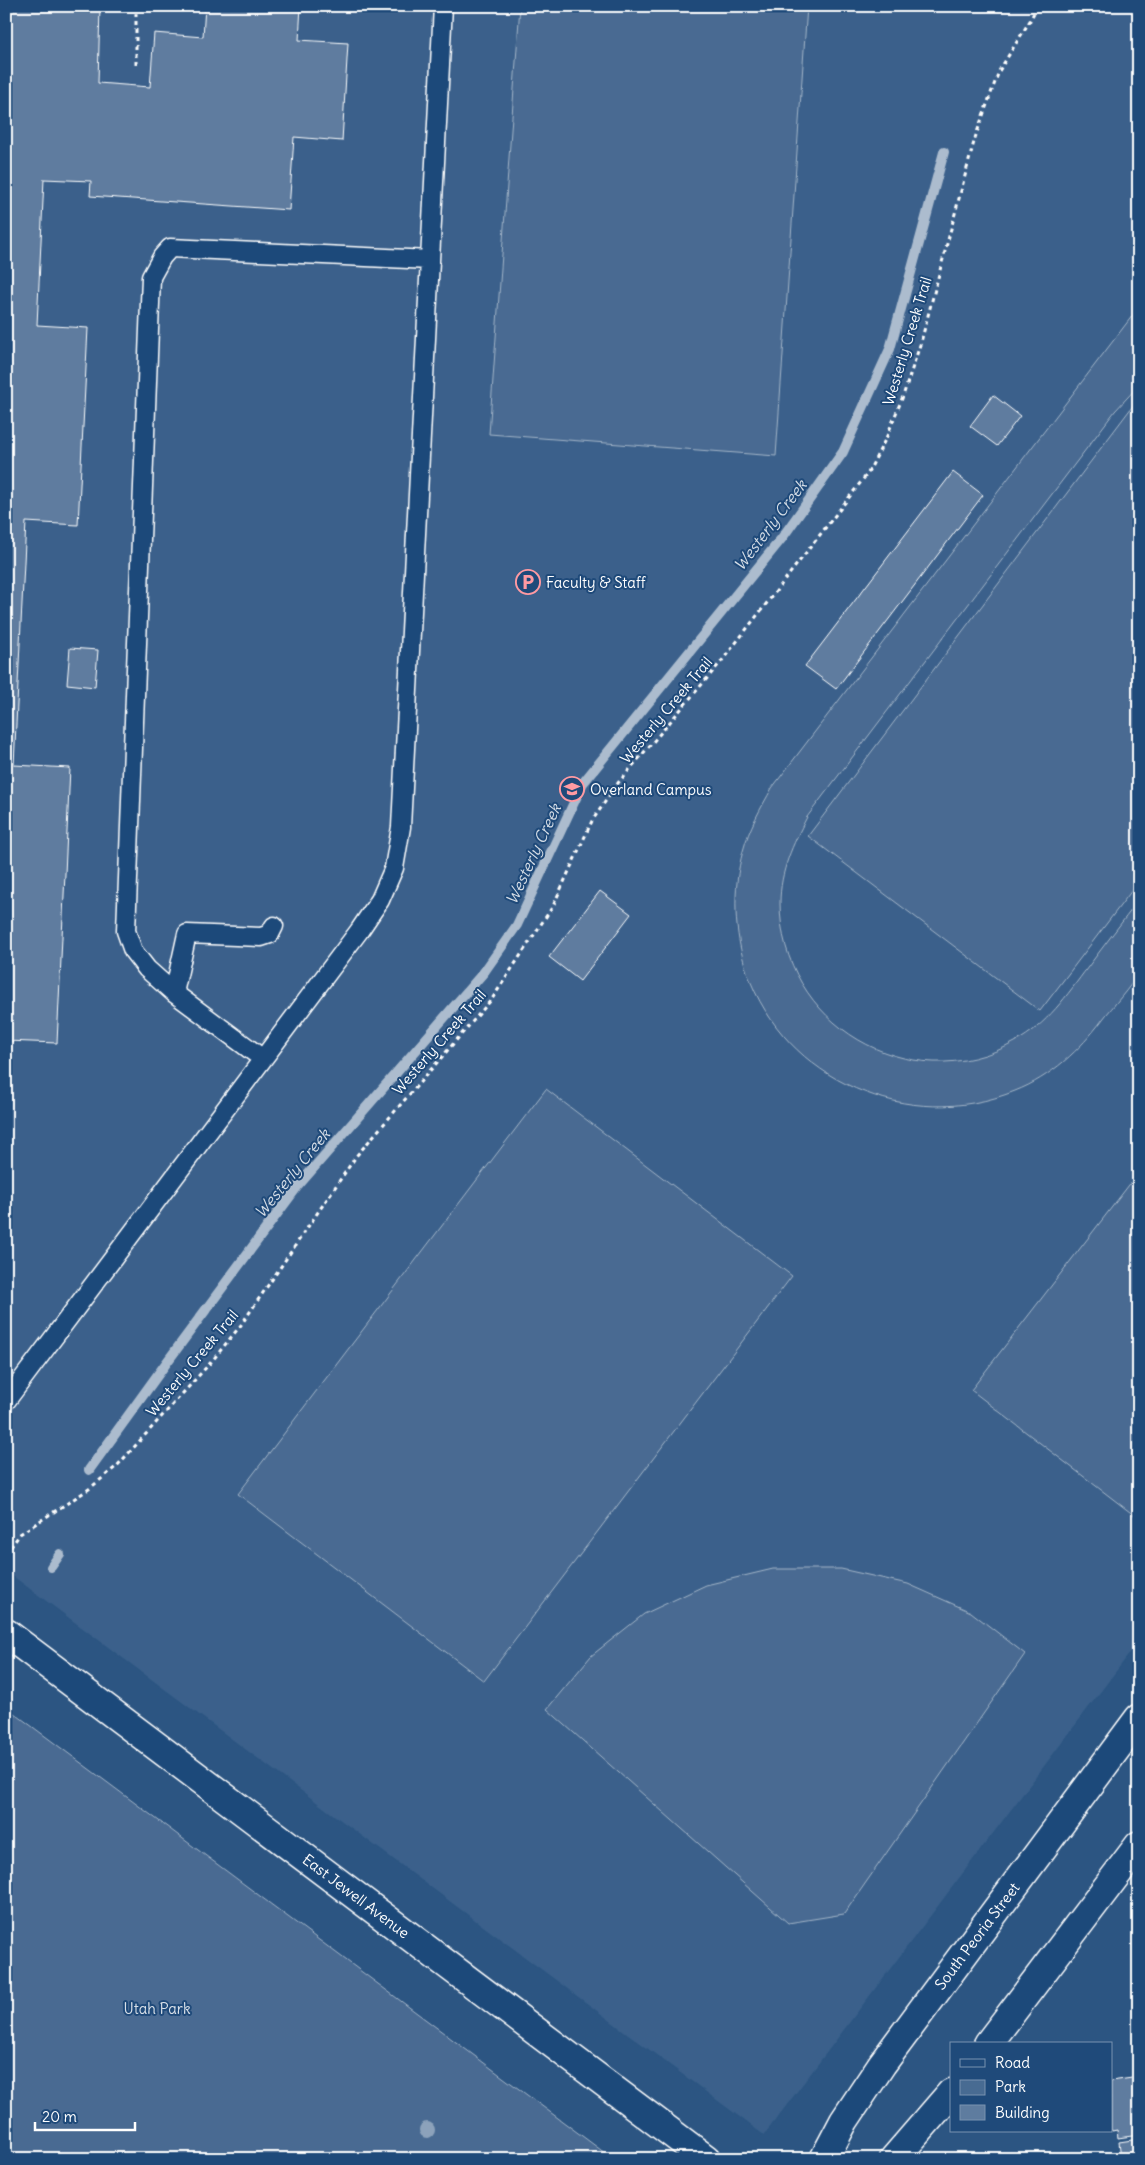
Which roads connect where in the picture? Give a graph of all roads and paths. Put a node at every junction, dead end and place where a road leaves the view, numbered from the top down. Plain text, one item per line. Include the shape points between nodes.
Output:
1 (136, 6) edge
2 (443, 6) edge
3 (1037, 6) edge
4 (136, 65) dead end
5 (430, 260) junction
6 (274, 926) dead end
7 (174, 993) junction
8 (263, 1059) junction
9 (6, 1401) edge
10 (6, 1554) edge
11 (6, 1633) edge
12 (1139, 1718) edge
13 (1139, 1845) edge
14 (990, 2042) edge
15 (950, 2094) edge
16 (706, 2159) edge
17 (824, 2159) edge
18 (894, 2159) edge

1 - 4 path
2 - 5 lane
3 - 10 path, Westerly Creek Trail via 999,71 975,138 921,342 897,412 868,473 721,662 618,783 592,822 553,906 492,999 357,1156 224,1347 116,1466 89,1490 20,1534
5 - 7 lane via 170,248 151,277 126,931 133,950 146,969
5 - 8 lane via 401,827 394,868 380,900 360,931
6 - 7 lane via 270,934 261,936 187,934
7 - 8 lane
8 - 9 lane
11 - 16 main road, East Jewell Avenue
12 - 17 main road, South Peoria Street via 882,2064 844,2121
13 - 14 main road
15 - 18 main road

